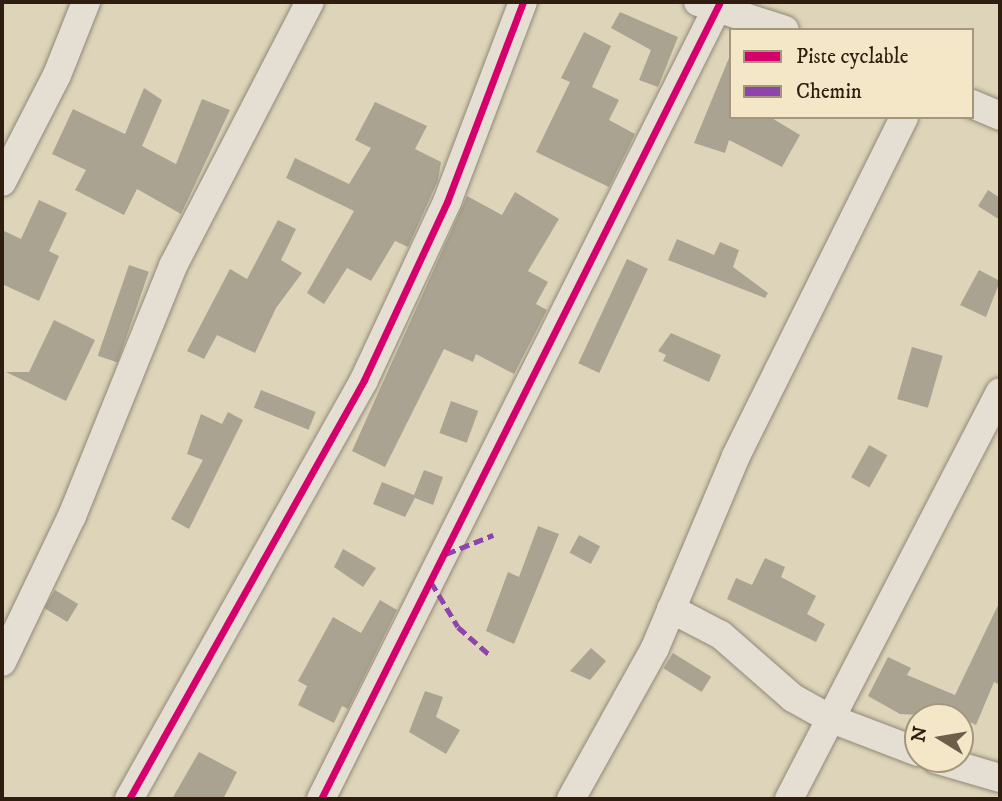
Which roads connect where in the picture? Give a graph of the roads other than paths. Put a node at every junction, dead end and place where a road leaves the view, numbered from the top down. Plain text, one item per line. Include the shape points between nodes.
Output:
1 (86, 2) edge
2 (310, 2) edge
3 (523, 2) edge
4 (712, 4) edge
5 (779, 28) edge
6 (974, 105) edge
7 (1000, 116) edge
8 (903, 119) edge
9 (2, 182) edge
10 (1000, 392) edge
11 (671, 609) junction
12 (2, 662) edge
13 (829, 718) junction
14 (904, 747) edge
15 (974, 770) edge
16 (1000, 778) edge
17 (129, 799) edge
18 (321, 799) edge
19 (571, 799) edge
20 (789, 799) edge

1 - 9 street via 57,75
2 - 12 street via 173,266 72,516
3 - 17 street via 447,202 364,380
4 - 5 street
4 - 18 street
6 - 7 street
8 - 11 street via 736,456
10 - 13 street
11 - 13 street via 721,635 793,698
11 - 19 street
13 - 14 street
13 - 20 street via 814,758
15 - 16 street

